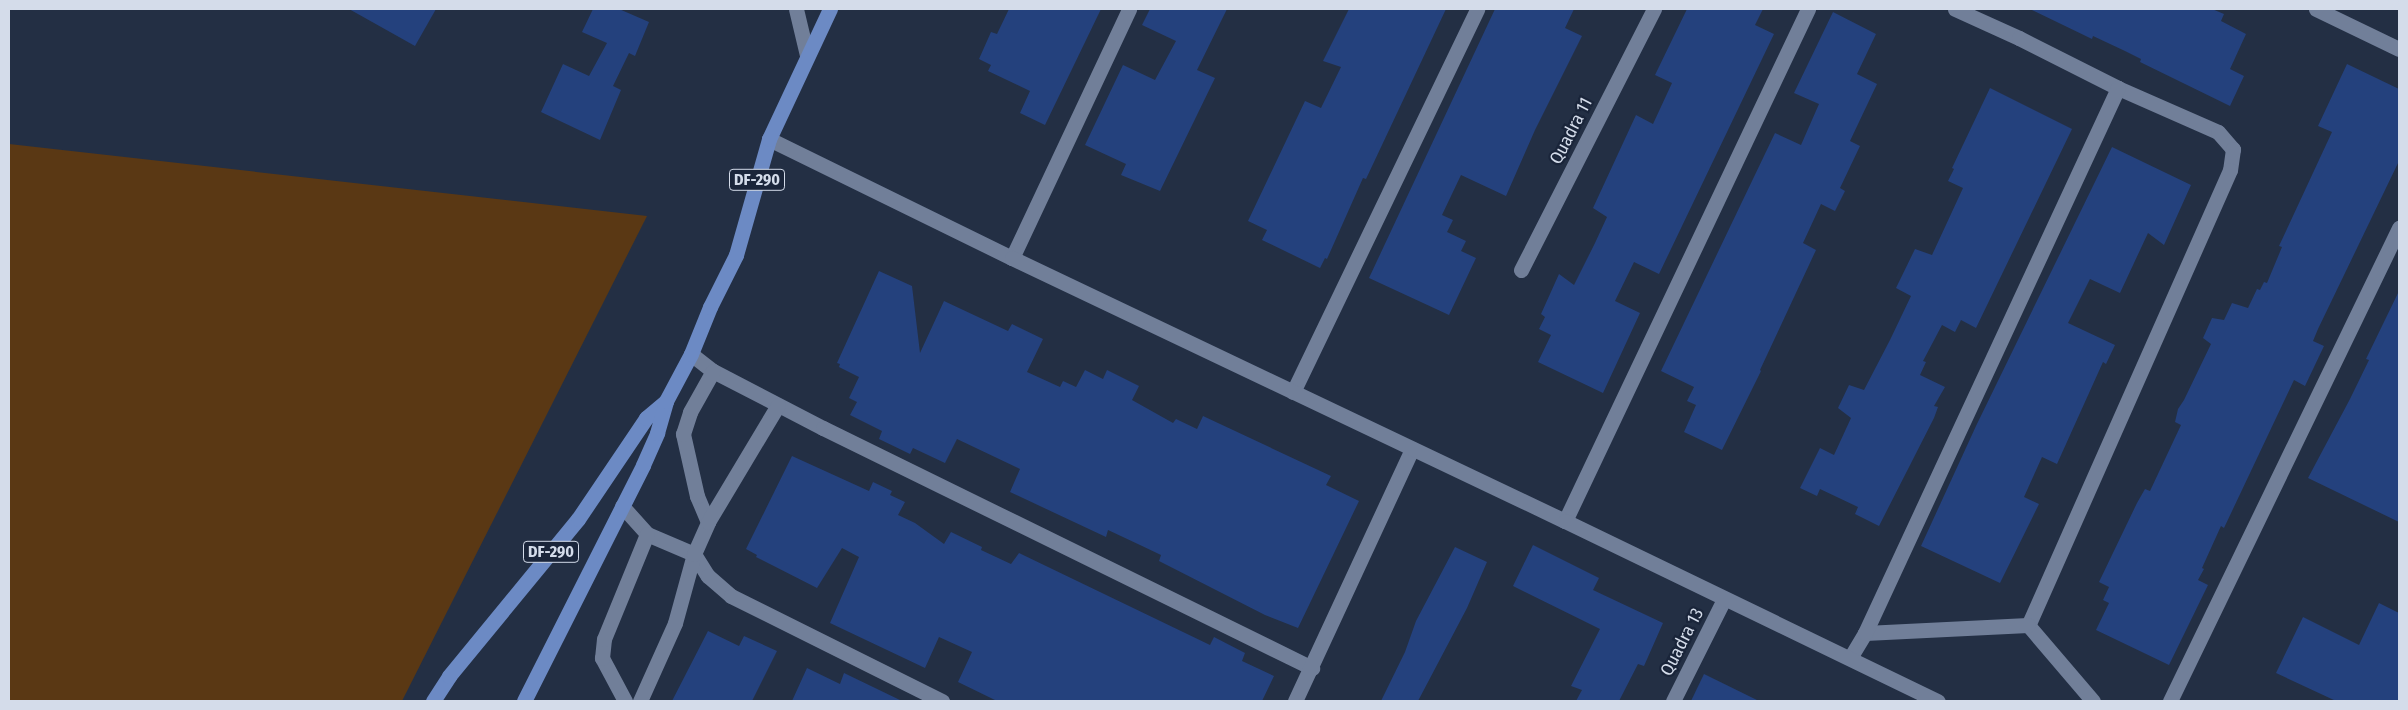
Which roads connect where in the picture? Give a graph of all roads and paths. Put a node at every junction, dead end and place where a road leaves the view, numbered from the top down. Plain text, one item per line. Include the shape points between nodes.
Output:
1 (796, 9) edge
2 (830, 9) edge
3 (1129, 9) edge
4 (1477, 9) edge
5 (1654, 9) edge
6 (1808, 9) edge
7 (1955, 9) edge
8 (2316, 9) edge
9 (2399, 49) edge
10 (807, 55) junction
11 (2118, 88) junction
12 (769, 139) junction
13 (2399, 228) edge
14 (1012, 258) junction
15 (1521, 270) dead end
16 (690, 354) junction
17 (713, 371) junction
18 (1293, 392) junction
19 (666, 401) junction
20 (778, 405) junction
21 (1412, 450) junction
22 (622, 506) junction
23 (1566, 521) junction
24 (708, 522) junction
25 (647, 534) junction
26 (694, 554) junction
27 (1724, 599) junction
28 (2028, 625) junction
29 (1864, 633) junction
30 (1850, 658) junction
31 (1312, 668) junction
32 (433, 701) edge
33 (524, 701) edge
34 (626, 701) edge
35 (640, 701) edge
36 (942, 701) edge
37 (1295, 701) edge
38 (1673, 701) edge
39 (1938, 701) edge
40 (2093, 701) edge
41 (2170, 701) edge

1 - 10 street
2 - 10 highway, DF-290
3 - 14 street
4 - 18 street
5 - 15 street, Quadra 11
6 - 23 street
7 - 11 street
8 - 9 street
10 - 12 highway, DF-290
11 - 28 street via 2218,132 2233,149 2230,170
11 - 29 street
12 - 14 street
12 - 16 highway, DF-290 via 736,255
13 - 41 street
14 - 18 street
16 - 17 street
16 - 19 highway, DF-290
17 - 20 street
17 - 24 street via 690,412 683,434 697,496
18 - 21 street
19 - 22 highway, DF-290 via 657,433
19 - 32 highway, DF-290 via 646,418 578,519 449,676
20 - 24 street
20 - 31 street
21 - 23 street
21 - 31 street
22 - 25 street
22 - 33 highway, DF-290
23 - 27 street
24 - 26 street
25 - 26 street
25 - 34 street via 604,639 602,658
26 - 35 street via 676,623
26 - 36 street via 708,576 731,596
27 - 30 street
27 - 38 street, Quadra 13
28 - 29 street
28 - 40 street
29 - 30 street
30 - 39 street
31 - 37 street

